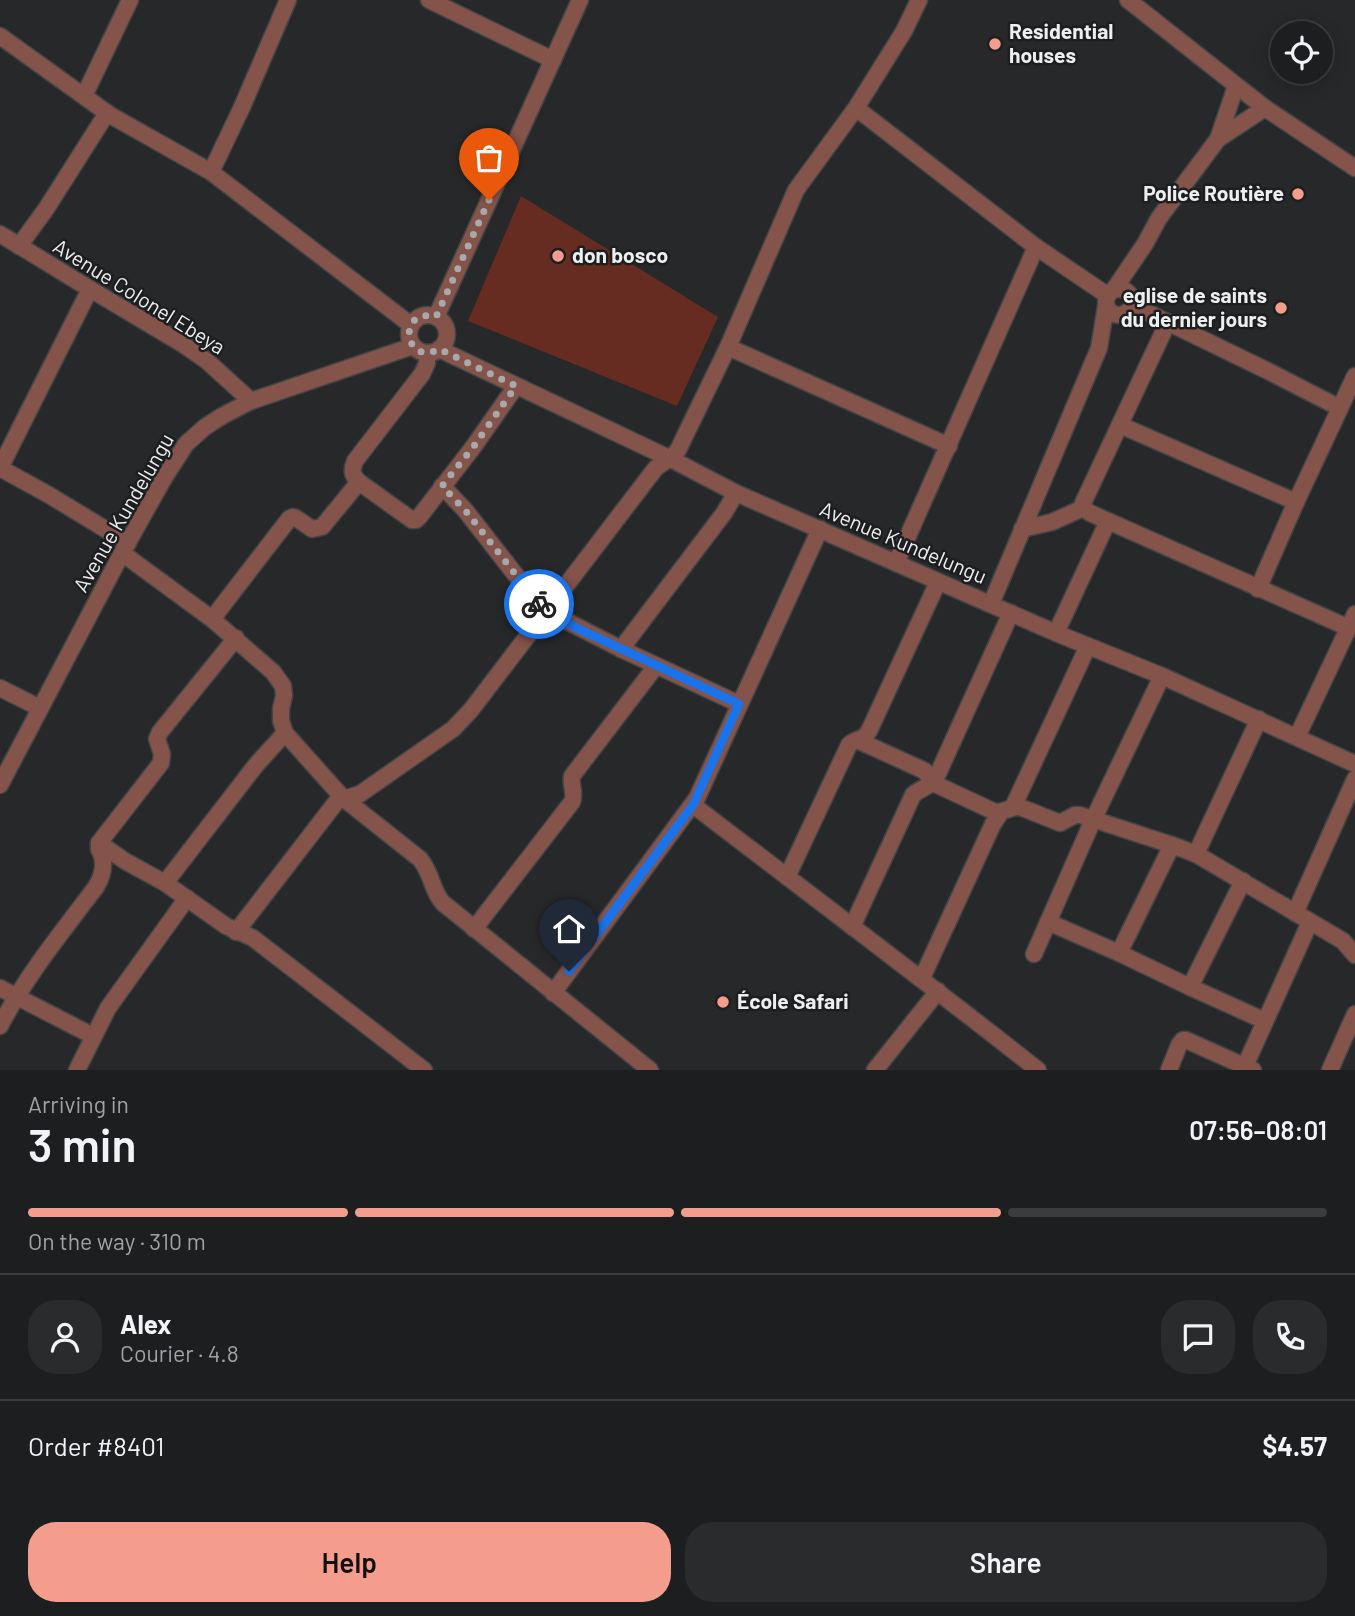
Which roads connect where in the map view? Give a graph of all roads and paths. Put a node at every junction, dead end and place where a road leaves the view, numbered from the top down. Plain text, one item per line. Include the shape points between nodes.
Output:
1 (130, 0) edge
2 (288, 0) edge
3 (429, 0) edge
4 (580, 0) edge
5 (919, 0) edge
6 (1128, 0) edge
7 (456, 6) edge
8 (0, 36) edge
9 (553, 60) junction
10 (1236, 86) junction
11 (84, 96) junction
12 (856, 108) junction
13 (1265, 108) junction
14 (107, 113) junction
15 (1219, 139) junction
16 (1355, 167) edge
17 (211, 172) junction
18 (0, 234) edge
19 (1145, 244) junction
20 (19, 246) junction
21 (1036, 247) junction
22 (89, 289) junction
23 (1109, 296) junction
24 (1130, 305) junction
25 (436, 317) junction
26 (1168, 322) junction
27 (411, 325) junction
28 (728, 347) junction
29 (1099, 348) junction
30 (427, 349) junction
31 (1355, 376) edge
32 (516, 386) junction
33 (251, 401) junction
34 (1340, 408) junction
35 (1120, 425) junction
36 (949, 446) junction
37 (671, 460) junction
38 (0, 468) edge
39 (359, 482) junction
40 (442, 486) junction
41 (736, 493) junction
42 (1296, 502) junction
43 (1083, 508) junction
44 (1108, 521) junction
45 (820, 529) junction
46 (1022, 529) junction
47 (125, 548) junction
48 (896, 564) junction
49 (938, 582) junction
50 (1258, 589) junction
51 (991, 604) junction
52 (547, 611) junction
53 (1011, 613) junction
54 (212, 619) junction
55 (1352, 621) edge
56 (1056, 633) junction
57 (236, 638) junction
58 (1088, 646) junction
59 (621, 649) junction
60 (656, 666) junction
61 (1162, 676) junction
62 (0, 688) edge
63 (739, 704) junction
64 (40, 708) junction
65 (1259, 719) junction
66 (285, 733) junction
67 (1297, 737) junction
68 (857, 740) junction
69 (1355, 764) edge
70 (1355, 779) edge
71 (933, 783) junction
72 (0, 785) edge
73 (343, 798) junction
74 (693, 805) junction
75 (1007, 809) junction
76 (1093, 820) junction
77 (99, 843) junction
78 (1172, 845) junction
79 (1196, 854) junction
80 (787, 877) junction
81 (1243, 881) junction
82 (165, 883) junction
83 (187, 898) junction
84 (1295, 913) junction
85 (1048, 922) junction
86 (1310, 922) junction
87 (852, 927) junction
88 (474, 929) junction
89 (236, 932) junction
90 (1119, 953) junction
91 (1034, 954) dead end
92 (1355, 955) edge
93 (922, 978) junction
94 (1190, 987) junction
95 (0, 988) edge
96 (938, 991) junction
97 (552, 993) junction
98 (15, 997) junction
99 (1355, 1014) edge
100 (1265, 1021) junction
101 (0, 1026) edge
102 (93, 1037) junction
103 (1249, 1068) edge
104 (77, 1070) edge
105 (424, 1070) edge
106 (650, 1070) edge
107 (875, 1070) edge
108 (1037, 1070) edge
109 (1169, 1070) edge
110 (1330, 1070) edge

1 - 11 street
2 - 17 street
3 - 7 street
4 - 9 street
5 - 12 street
6 - 10 street
7 - 9 street
8 - 11 street
9 - 25 street
10 - 13 street
10 - 15 street
11 - 14 street
12 - 21 street
12 - 28 street via 796,190
13 - 15 street
13 - 16 street
14 - 17 street
14 - 20 street
15 - 19 street via 1159,218
17 - 27 street
18 - 20 street, Avenue Colonel Ebeya
19 - 23 street
19 - 24 street
20 - 22 street, Avenue Colonel Ebeya
21 - 23 street
21 - 36 street
22 - 33 street, Avenue Colonel Ebeya via 181,342
22 - 38 street
23 - 24 street via 1125,289
23 - 24 street via 1114,314
23 - 29 street
24 - 26 street
24 - 29 street
25 - 27 street via 422,316
25 - 30 street via 447,336 444,343
26 - 34 street
26 - 35 street
27 - 30 street via 409,336
28 - 36 street
28 - 37 street
29 - 46 street
30 - 32 street, Avenue Kundelungu
30 - 33 street, Avenue Kundelungu
30 - 39 street via 422,374 355,461 352,472
31 - 34 street
32 - 37 street, Avenue Kundelungu
32 - 40 street
33 - 47 street, Avenue Kundelungu via 205,426 186,444
34 - 42 street
35 - 42 street
35 - 43 street
36 - 48 street
37 - 41 street, Avenue Kundelungu
37 - 52 street via 655,469
38 - 47 street via 49,495
39 - 40 street via 412,520
39 - 54 street via 322,527 312,528 296,517 289,519
40 - 52 street
41 - 45 street, Avenue Kundelungu
41 - 59 street
42 - 50 street
43 - 44 street
43 - 46 street
44 - 50 street
44 - 56 street
45 - 48 street, Avenue Kundelungu
45 - 63 street
46 - 51 street
47 - 54 street
47 - 64 street, Avenue Kundelungu
48 - 49 street, Avenue Kundelungu
49 - 51 street, Avenue Kundelungu
49 - 68 street via 869,732
50 - 55 street
51 - 53 street, Avenue Kundelungu
52 - 59 street
52 - 73 street via 453,729 360,794
53 - 56 street, Avenue Kundelungu
53 - 71 street
54 - 57 street
55 - 67 street
56 - 58 street, Avenue Kundelungu
57 - 66 street via 281,682
57 - 77 street via 160,732 161,764
58 - 61 street, Avenue Kundelungu
58 - 75 street
59 - 60 street
60 - 63 street
60 - 88 street via 572,776 572,802
61 - 65 street, Avenue Kundelungu
61 - 76 street
62 - 64 street
63 - 74 street
64 - 72 street, Avenue Kundelungu
65 - 67 street, Avenue Kundelungu
65 - 79 street
66 - 73 street
66 - 82 street
67 - 69 street, Avenue Kundelungu
68 - 71 street via 925,771
68 - 80 street via 848,747
70 - 84 street
71 - 75 street via 995,812
71 - 87 street via 913,795
73 - 88 street via 420,859 439,899
73 - 89 street
74 - 80 street
74 - 97 street
75 - 76 street via 1020,807 1059,823 1078,815
75 - 93 street via 993,824
76 - 78 street
76 - 85 street
77 - 82 street
77 - 98 street via 101,878
78 - 79 street
78 - 90 street
79 - 81 street
80 - 87 street
81 - 84 street
81 - 94 street
82 - 83 street
83 - 89 street
83 - 102 street via 108,1008
84 - 86 street
85 - 90 street
85 - 91 street
86 - 92 street via 1343,941
86 - 100 street
87 - 93 street
88 - 97 street
89 - 105 street via 262,944
90 - 94 street
93 - 96 street
94 - 100 street
95 - 98 street
96 - 107 street
96 - 108 street
97 - 106 street
98 - 101 street
98 - 102 street
99 - 110 street
100 - 103 street
102 - 104 street
103 - 109 street via 1183,1040

